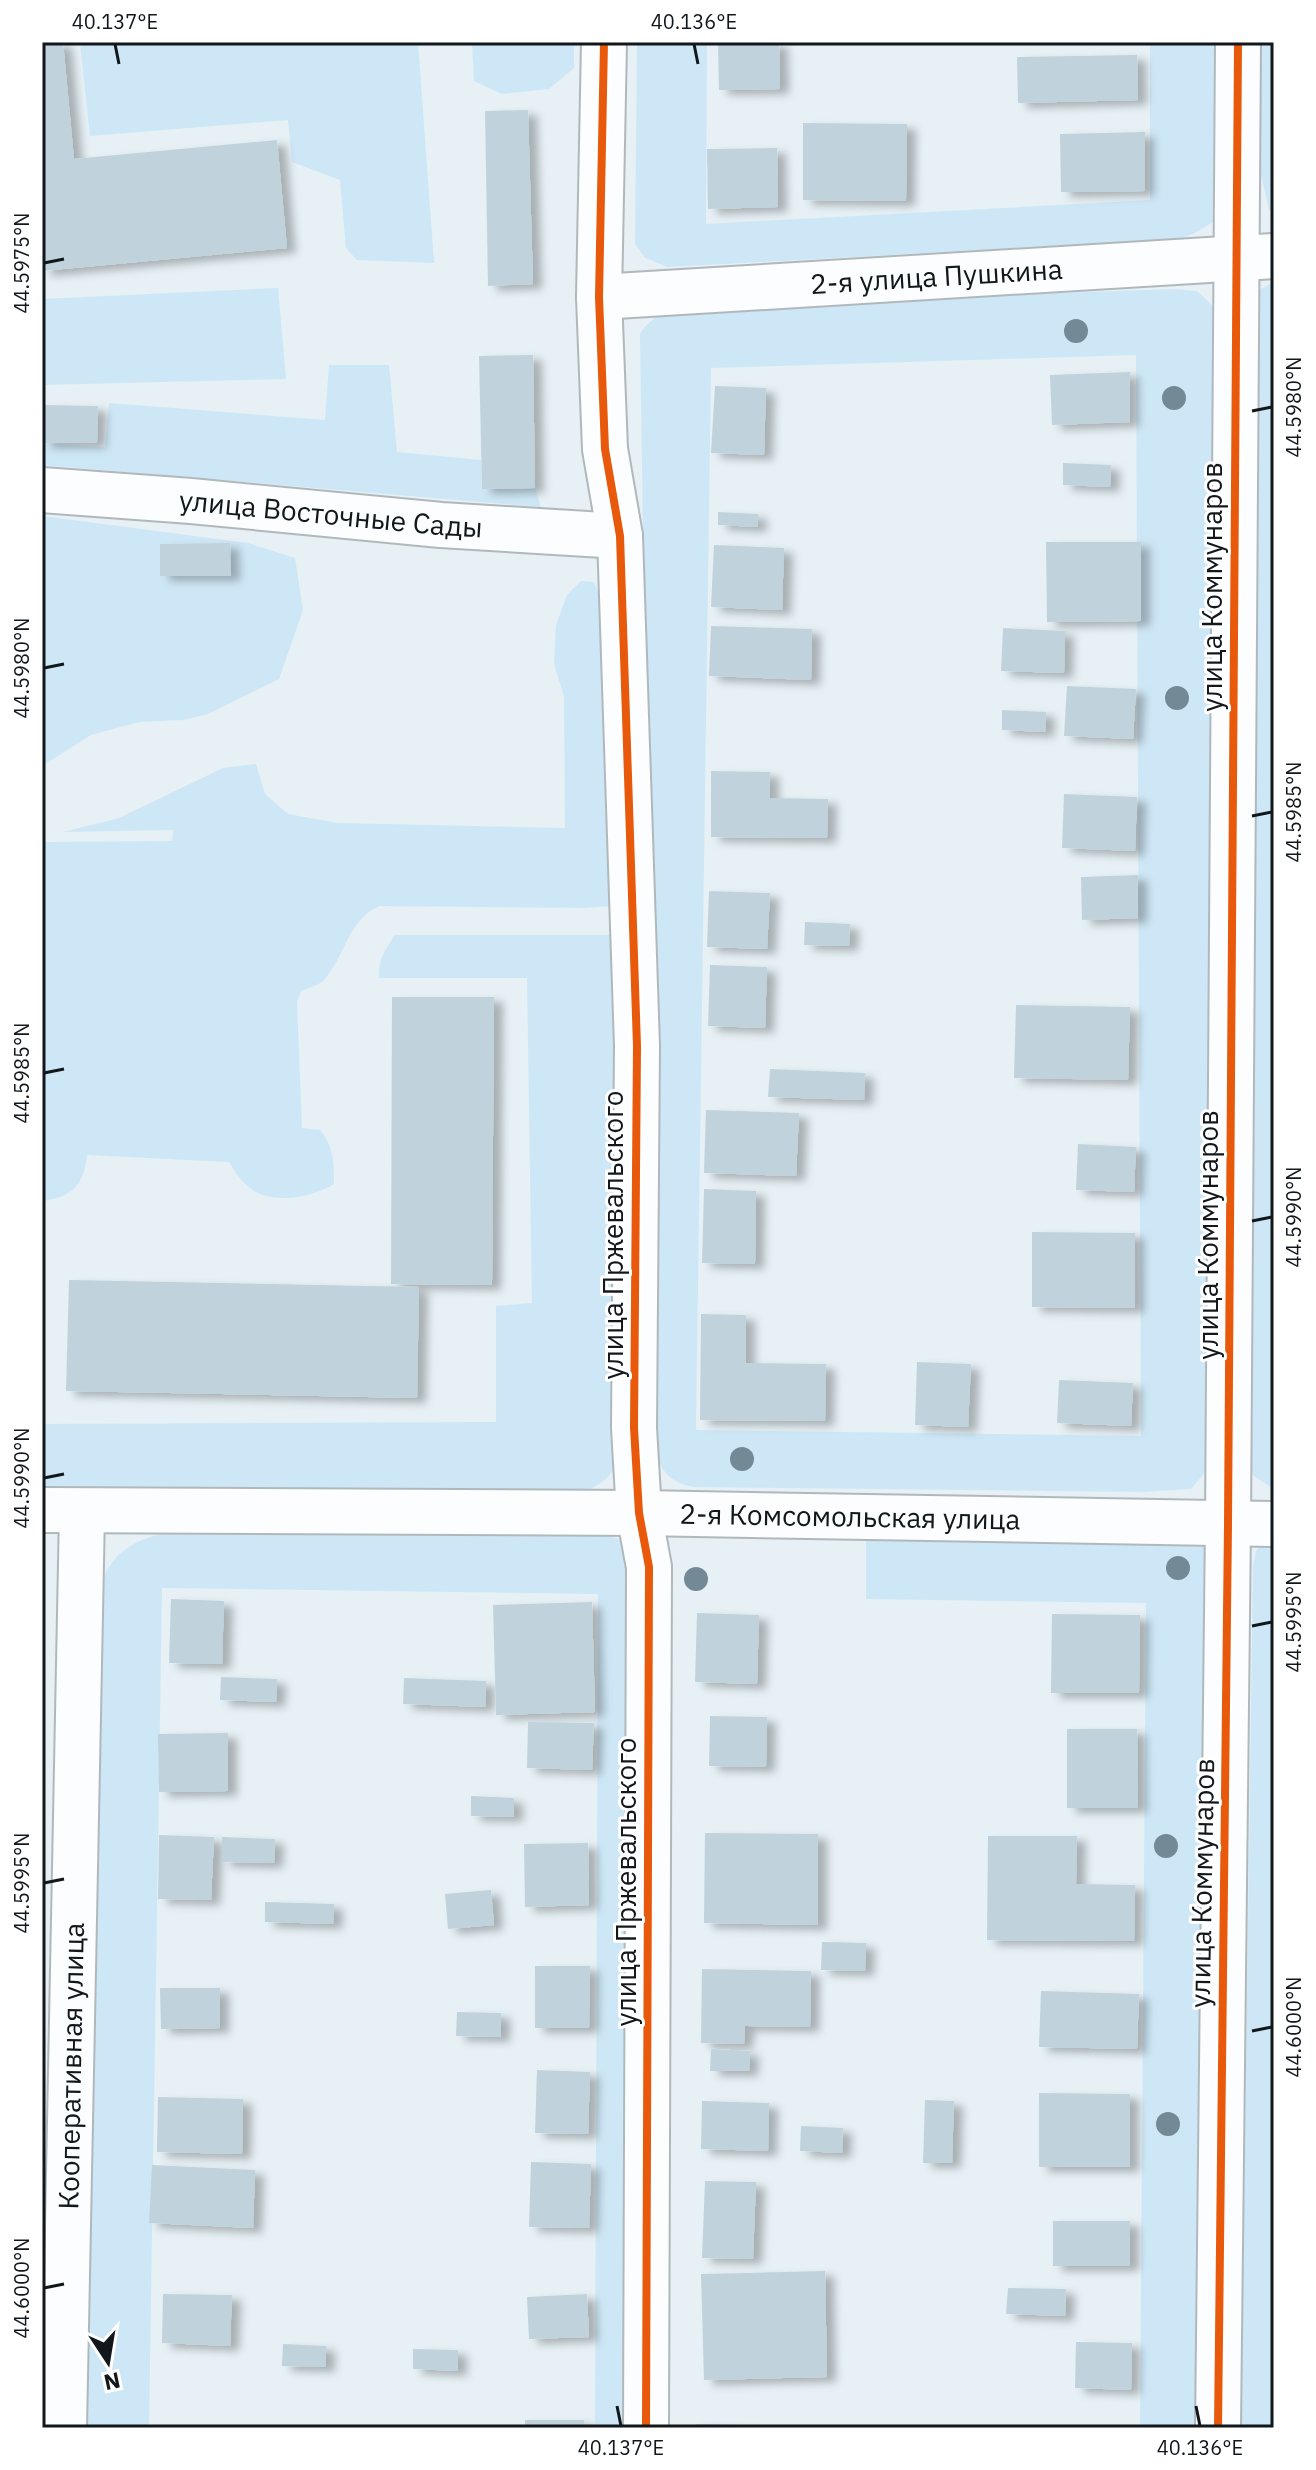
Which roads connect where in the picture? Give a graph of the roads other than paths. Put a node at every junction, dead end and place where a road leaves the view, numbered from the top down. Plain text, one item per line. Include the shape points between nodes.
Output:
1 (604, 42) edge
2 (1238, 42) edge
3 (1256, 257) edge
4 (599, 297) junction
5 (42, 490) edge
6 (620, 536) junction
7 (62, 1511) edge
8 (639, 1513) junction
9 (1228, 1524) junction
10 (1274, 1524) edge
11 (64, 2428) edge
12 (646, 2428) edge
13 (1218, 2428) edge

1 - 4 street, улица Пржевальского
2 - 3 street, улица Коммунаров
3 - 4 street, 2-я улица Пушкина
3 - 9 street, улица Коммунаров
4 - 6 street, улица Пржевальского via 605,449
5 - 6 street, улица Восточные Сады
6 - 8 street, улица Пржевальского via 637,1046 634,1428
7 - 8 street, 2-я Комсомольская улица
7 - 11 street, Кооперативная улица
8 - 9 street, 2-я Комсомольская улица
8 - 12 street, улица Пржевальского via 649,1567
9 - 10 street, 2-я Комсомольская улица
9 - 13 street, улица Коммунаров

